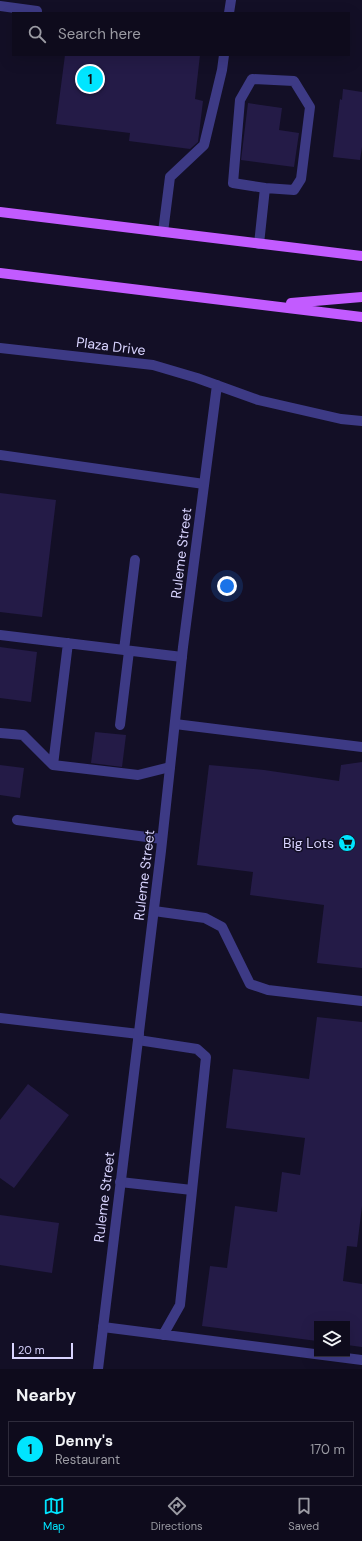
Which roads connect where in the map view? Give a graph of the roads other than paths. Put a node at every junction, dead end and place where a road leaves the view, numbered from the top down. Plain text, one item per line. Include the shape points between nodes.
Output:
1 (231, 0) edge
2 (0, 6) edge
3 (37, 11) dead end
4 (229, 12) edge
5 (224, 56) edge
6 (265, 188) junction
7 (0, 212) edge
8 (163, 232) junction
9 (259, 244) junction
10 (362, 256) edge
11 (0, 272) edge
12 (362, 297) edge
13 (272, 305) junction
14 (362, 316) edge
15 (0, 348) edge
16 (217, 385) junction
17 (362, 421) edge
18 (0, 455) edge
19 (204, 484) junction
20 (136, 560) dead end
21 (0, 635) edge
22 (68, 643) junction
23 (127, 651) junction
24 (182, 657) junction
25 (175, 724) junction
26 (120, 725) dead end
27 (0, 733) edge
28 (362, 747) edge
29 (53, 765) junction
30 (170, 767) junction
31 (17, 820) dead end
32 (162, 839) junction
33 (154, 911) junction
34 (362, 1001) edge
35 (0, 1018) edge
36 (138, 1037) junction
37 (120, 1182) junction
38 (192, 1190) junction
39 (102, 1327) junction
40 (163, 1335) junction
41 (362, 1360) edge
42 (98, 1369) edge

1 - 4 street
2 - 3 street
5 - 8 street via 204,145 170,177
6 - 6 street via 233,183 240,100 252,79 294,81 310,108 301,179 294,190
6 - 9 street
7 - 8 main road
8 - 9 main road
9 - 10 main road
11 - 13 main road
12 - 13 main road
13 - 14 main road
15 - 16 street, Plaza Drive via 153,365
16 - 17 street, Plaza Drive via 258,400 341,419
16 - 19 street, Ruleme Street
18 - 19 street
19 - 24 street, Ruleme Street
20 - 23 street
21 - 22 street
22 - 23 street
22 - 29 street
23 - 24 street
23 - 26 street
24 - 25 street, Ruleme Street
25 - 28 street
25 - 30 street, Ruleme Street
27 - 29 street via 23,736
29 - 30 street via 138,775
30 - 32 street, Ruleme Street
31 - 32 street
32 - 33 street, Ruleme Street
33 - 34 street via 205,918 222,927 250,984 268,990
33 - 36 street, Ruleme Street
35 - 36 street
36 - 37 street, Ruleme Street
36 - 38 street via 197,1049 206,1057
37 - 38 street
37 - 39 street, Ruleme Street
38 - 40 street via 180,1305
39 - 40 street
39 - 42 street, Ruleme Street
40 - 41 street

